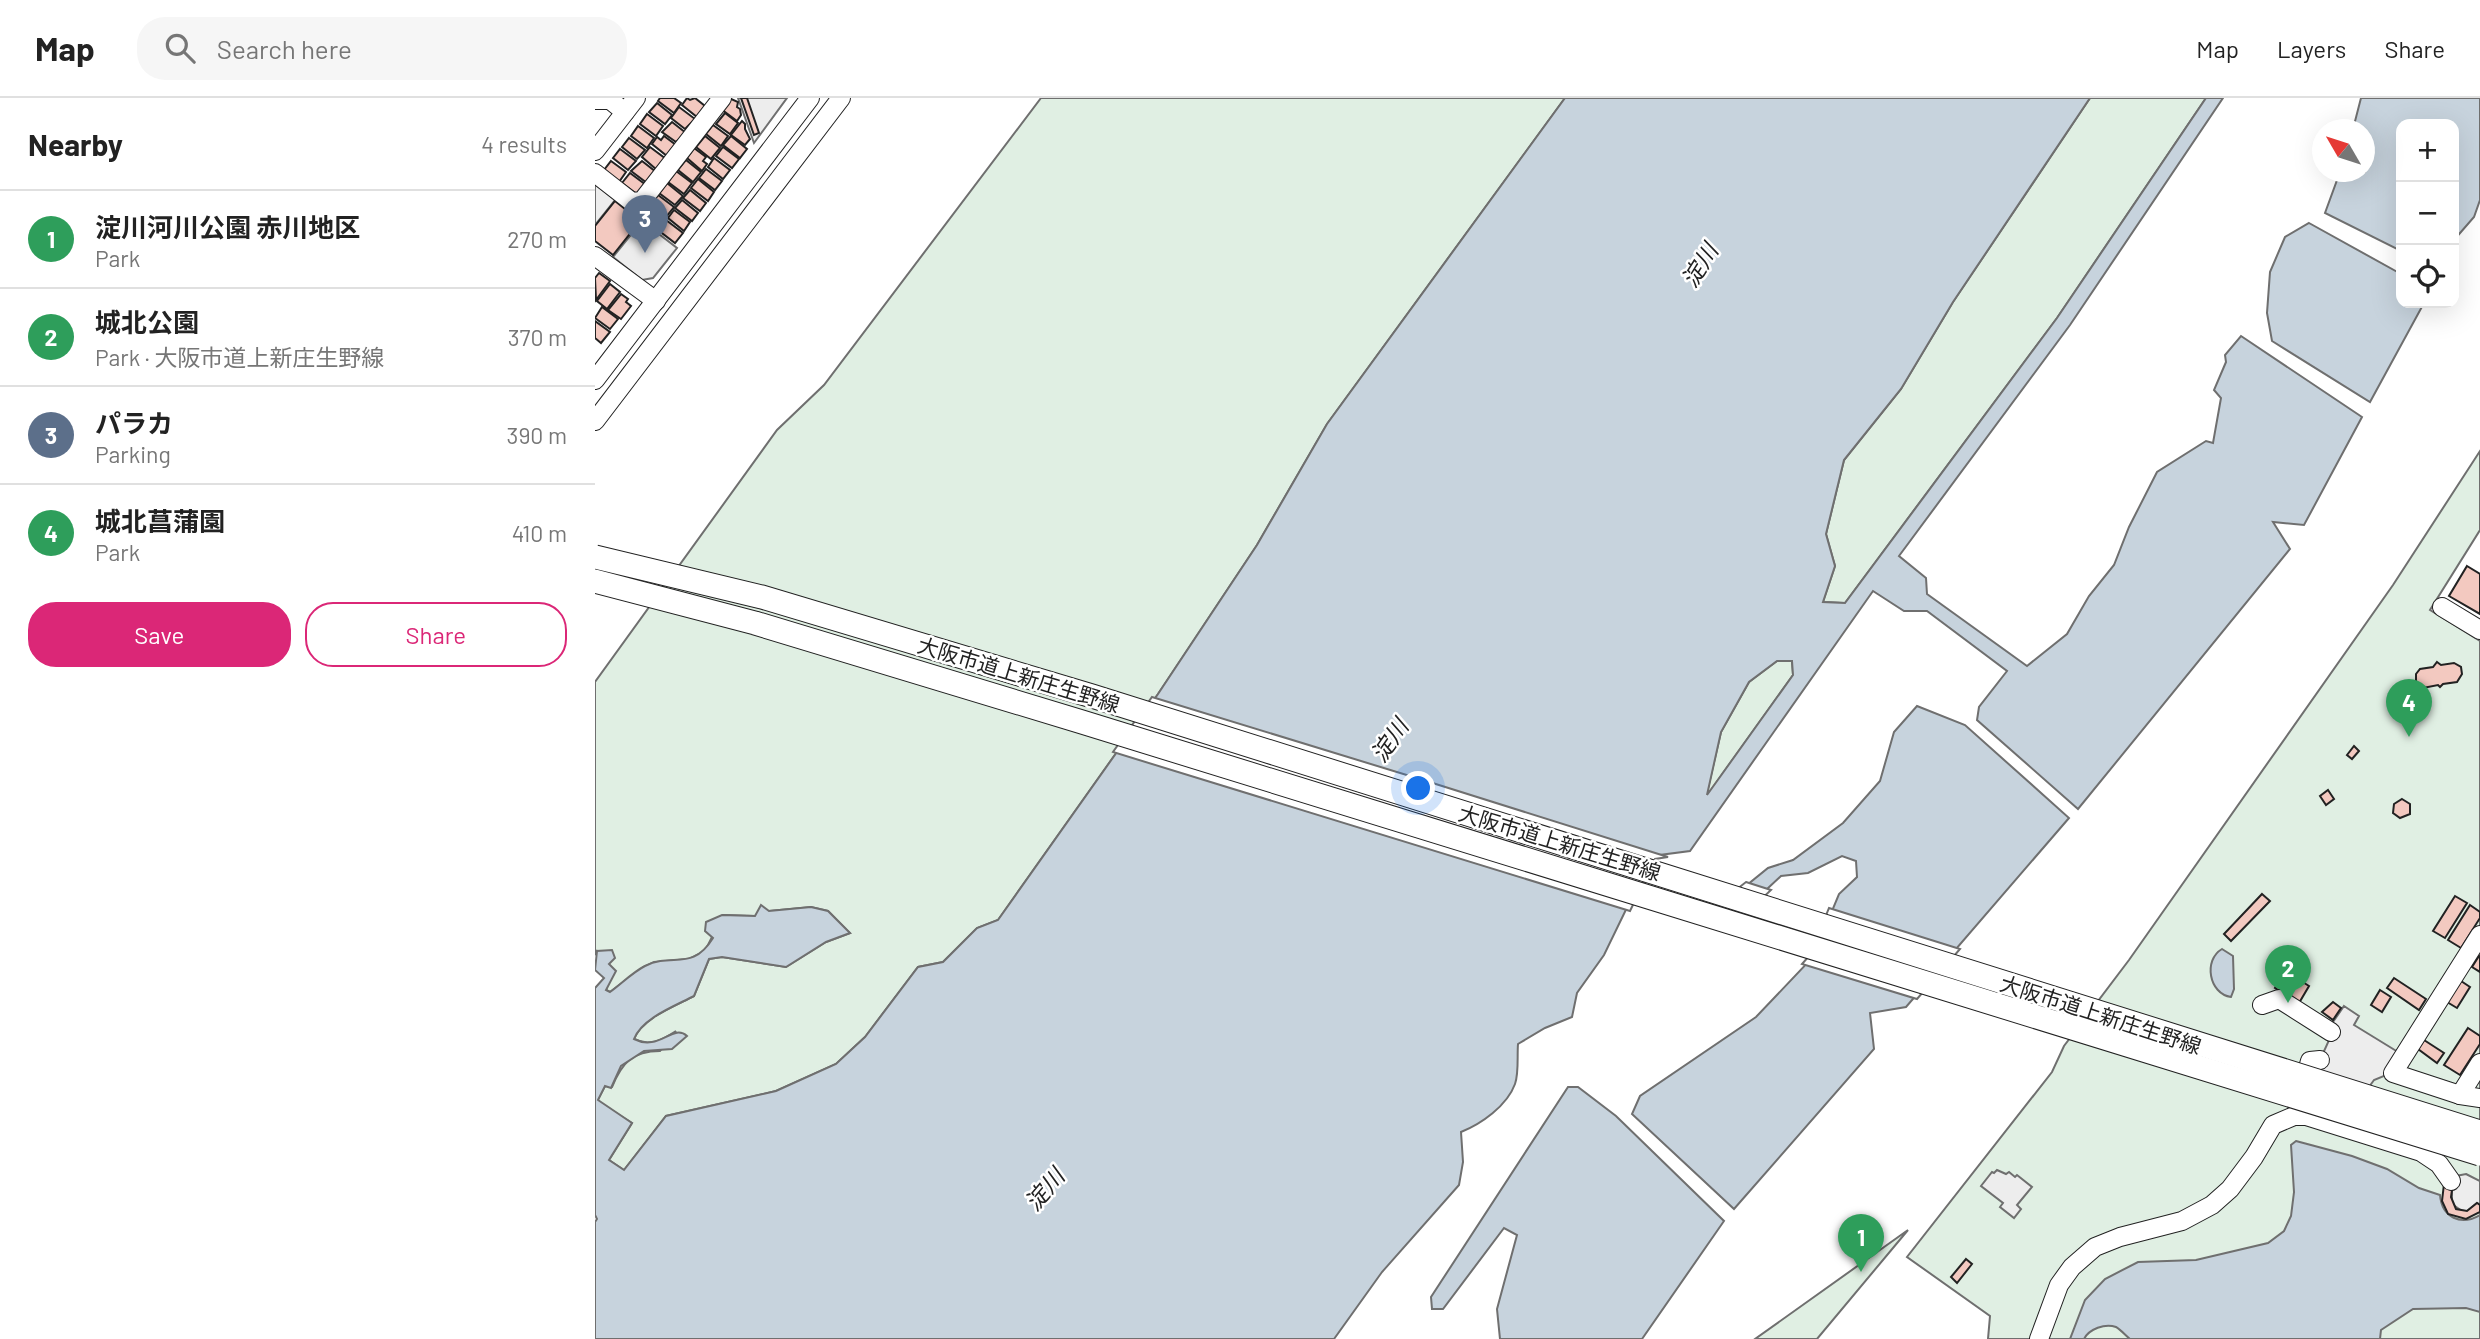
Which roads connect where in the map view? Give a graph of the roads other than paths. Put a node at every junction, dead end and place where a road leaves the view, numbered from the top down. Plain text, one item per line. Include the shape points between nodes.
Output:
1 (722, 98) edge
2 (810, 98) edge
3 (841, 98) edge
4 (595, 100) edge
5 (630, 105) edge
6 (595, 151) edge
7 (595, 173) edge
8 (597, 260) edge
9 (656, 301) junction
10 (595, 380) edge
11 (595, 421) edge
12 (595, 557) edge
13 (595, 581) edge
14 (2442, 607) dead end
15 (2480, 630) edge
16 (2480, 935) edge
17 (2262, 1005) dead end
18 (2331, 1031) dead end
19 (2320, 1060) dead end
20 (2480, 1063) edge
21 (2460, 1095) junction
22 (2480, 1098) edge
23 (2294, 1116) junction
24 (2480, 1132) edge
25 (2480, 1154) edge
26 (2451, 1181) dead end
27 (2039, 1339) edge

1 - 7 street via 642,201 632,202
2 - 9 street
3 - 11 street
4 - 5 street
5 - 6 street
8 - 9 street
9 - 10 street
12 - 24 main road, 大阪市道上新庄生野線, bridge via 762,597 1093,696
13 - 25 main road, 大阪市道上新庄生野線, bridge via 755,623 1056,714
14 - 15 street
16 - 21 street via 2391,1072
17 - 18 street via 2279,999
19 - 23 street via 2310,1061
20 - 21 street
21 - 22 street
23 - 26 street via 2421,1152 2439,1164
23 - 27 street via 2273,1125 2230,1189 2212,1205 2182,1221 2095,1247 2071,1267 2059,1285

